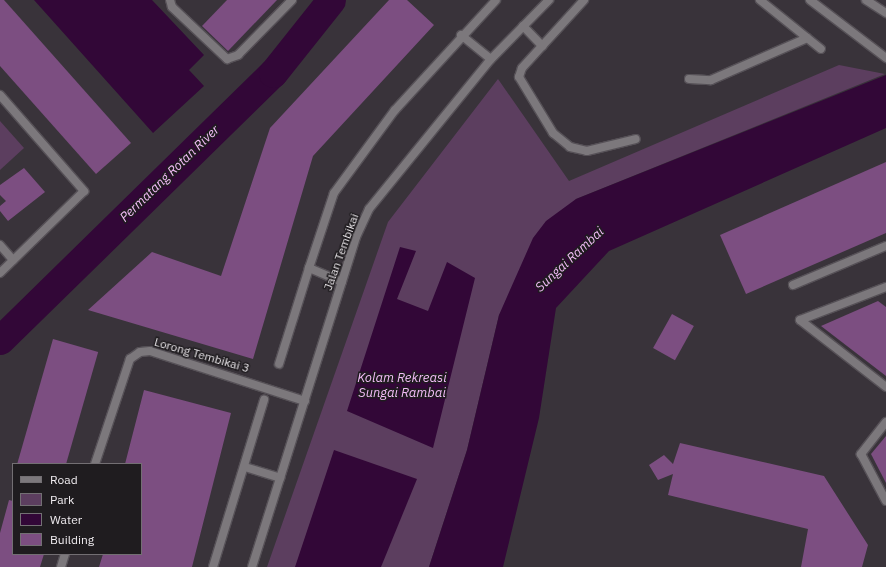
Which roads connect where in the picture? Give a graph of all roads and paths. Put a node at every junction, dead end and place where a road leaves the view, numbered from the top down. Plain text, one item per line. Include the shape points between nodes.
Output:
1 (170, 0) edge
2 (292, 0) edge
3 (496, 0) edge
4 (549, 0) edge
5 (584, 0) edge
6 (760, 0) edge
7 (810, 0) edge
8 (866, 0) edge
9 (886, 13) edge
10 (523, 26) junction
11 (461, 35) junction
12 (807, 38) junction
13 (542, 46) junction
14 (821, 49) dead end
15 (886, 58) edge
16 (491, 59) junction
17 (689, 79) dead end
18 (0, 95) edge
19 (636, 139) dead end
20 (0, 245) edge
21 (886, 246) edge
22 (13, 260) junction
23 (309, 268) junction
24 (0, 273) edge
25 (342, 282) junction
26 (793, 284) dead end
27 (886, 287) edge
28 (279, 364) dead end
29 (886, 387) edge
30 (264, 400) dead end
31 (305, 400) junction
32 (886, 422) edge
33 (95, 463) edge
34 (245, 467) junction
35 (280, 478) junction
36 (886, 501) edge
37 (65, 555) edge
38 (61, 567) edge
39 (213, 567) edge
40 (252, 567) edge

1 - 2 street via 172,7 227,59 238,55
3 - 11 street
4 - 10 street, Jalan Tembikai
5 - 13 street
6 - 12 street
7 - 15 street
8 - 9 street
10 - 13 street
10 - 16 street, Jalan Tembikai
11 - 16 street
11 - 23 street via 395,110 334,193
12 - 14 street
12 - 17 street via 711,80
13 - 19 street via 522,68 519,77 554,133 570,147 587,151
16 - 25 street, Jalan Tembikai via 369,209
18 - 22 street via 84,191
20 - 22 street
21 - 26 street
22 - 24 street
23 - 25 street
23 - 28 street
25 - 31 street, Jalan Tembikai
27 - 29 street via 800,320
30 - 34 street
31 - 33 street, Lorong Tembikai 3 via 150,351 140,352 130,359
31 - 35 street, Jalan Tembikai
32 - 36 street via 861,454
34 - 35 street
34 - 39 street
35 - 40 street, Jalan Tembikai
37 - 38 street

